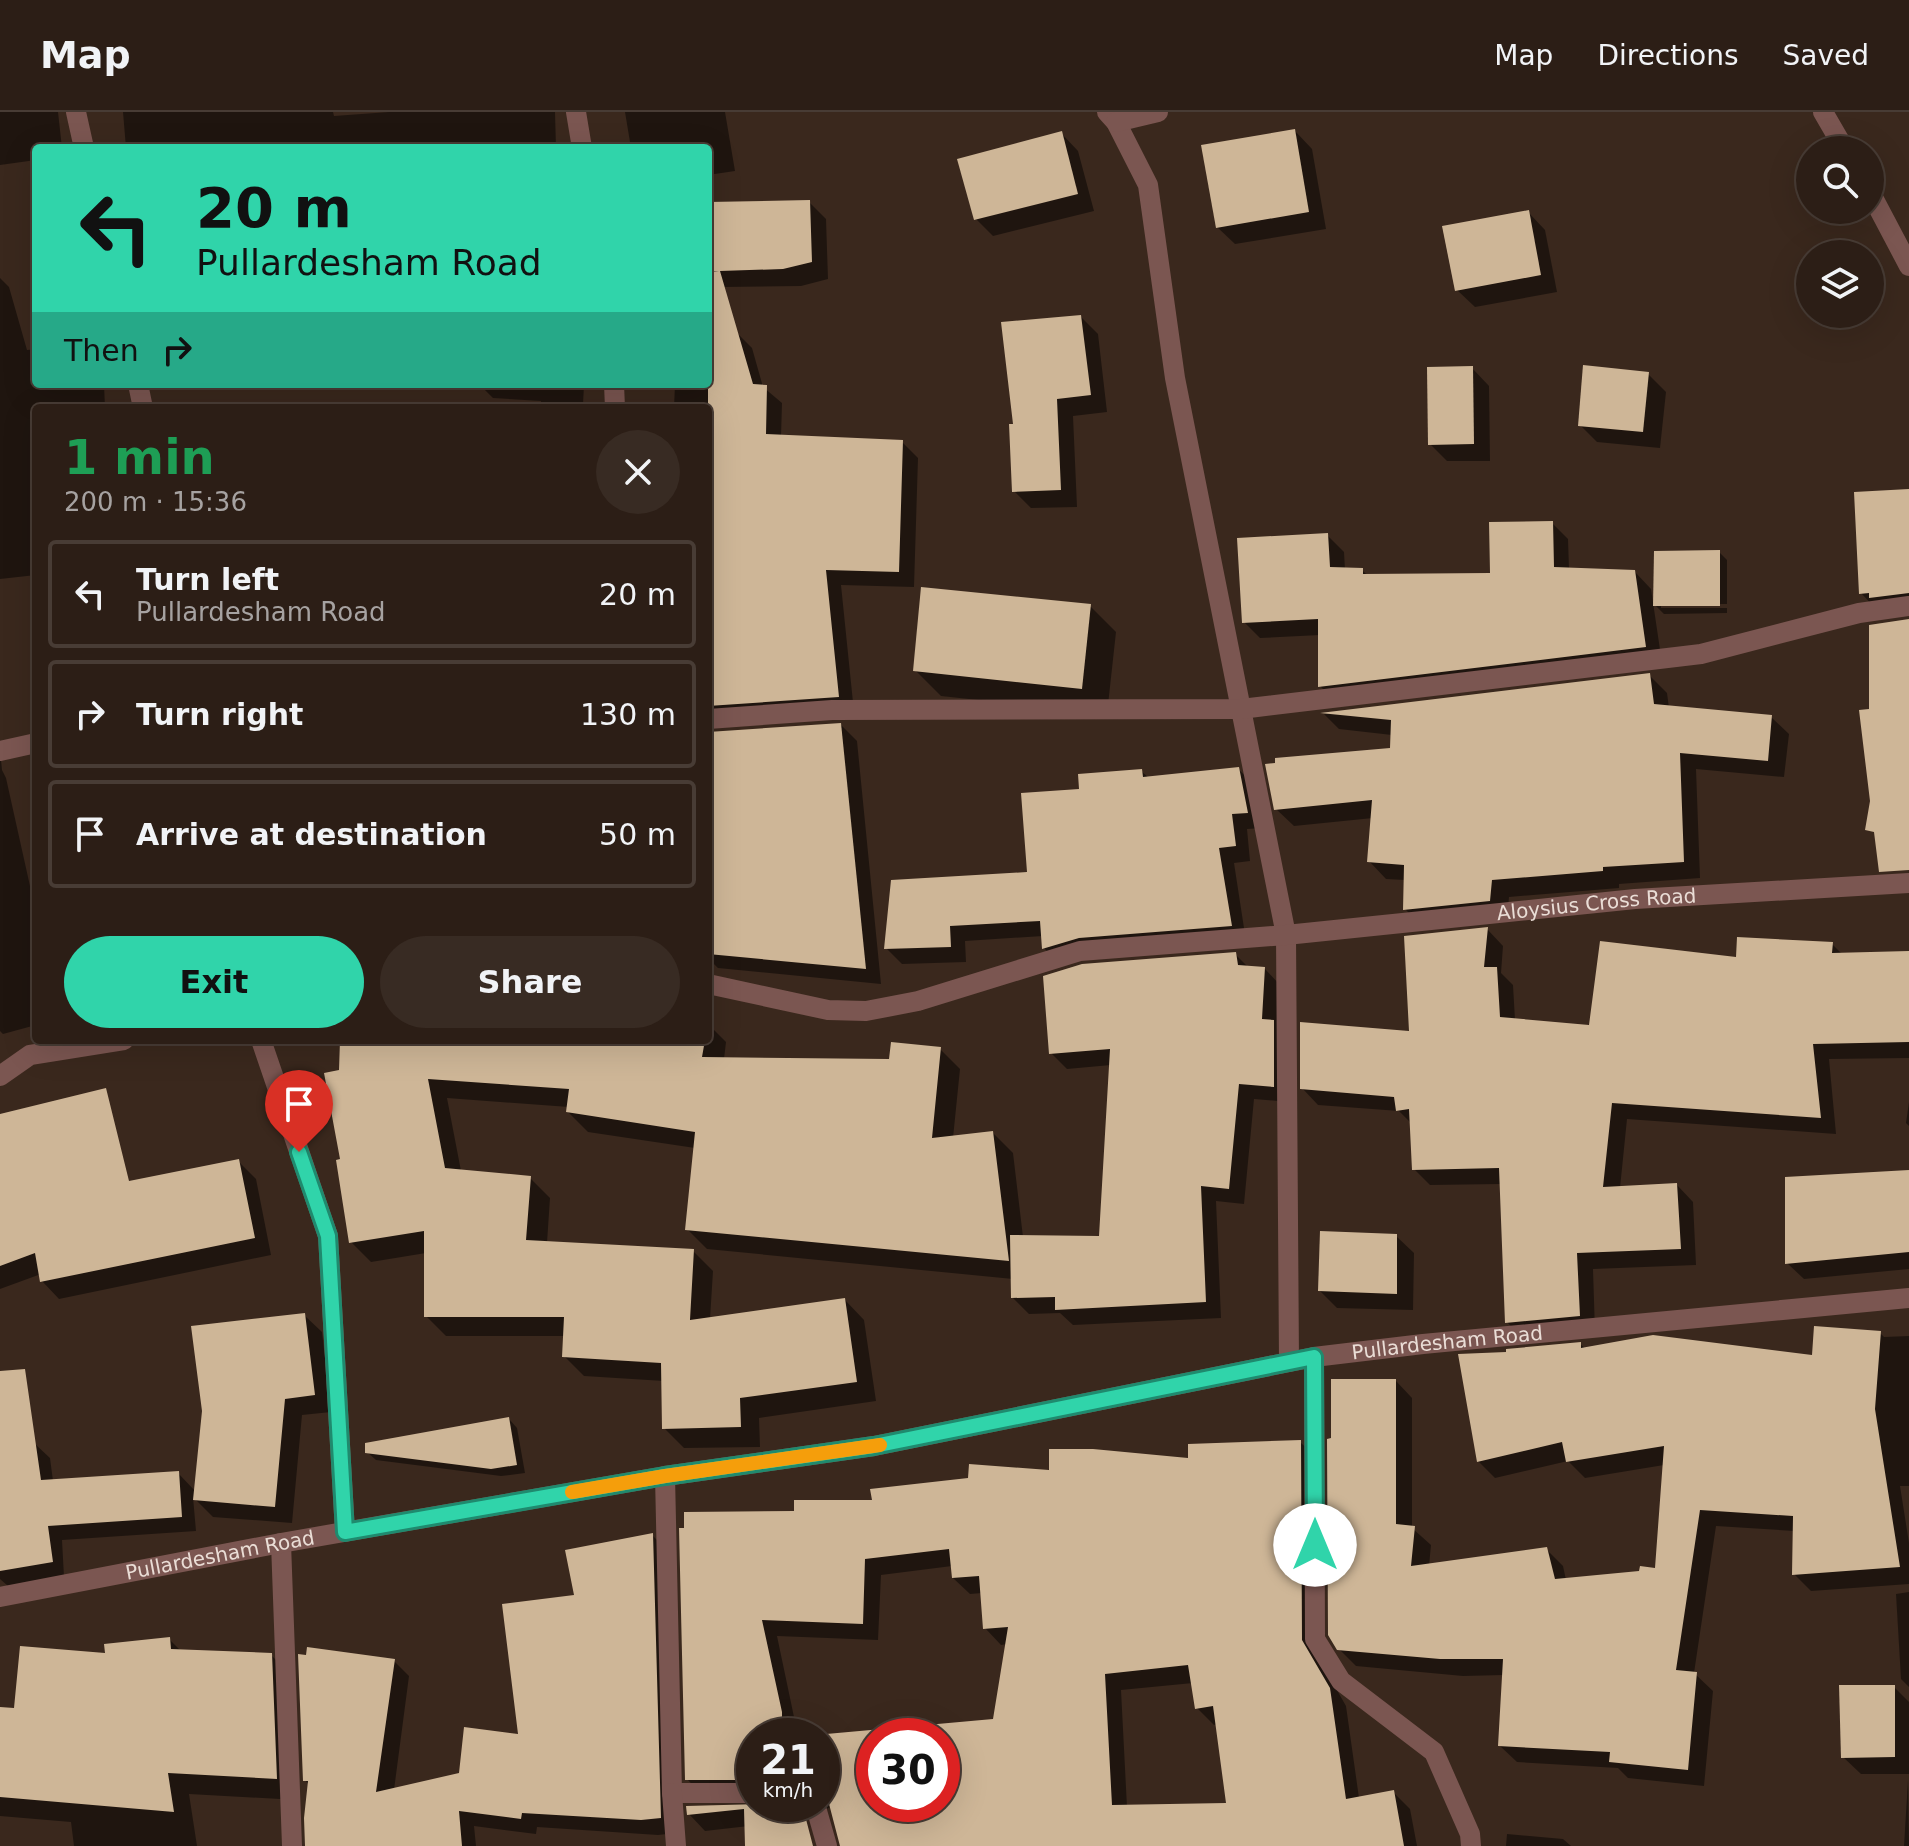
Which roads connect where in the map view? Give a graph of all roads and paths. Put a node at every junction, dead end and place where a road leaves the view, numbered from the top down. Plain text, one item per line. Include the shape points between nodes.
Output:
1 (76, 112) edge
2 (576, 112) edge
3 (1158, 112) edge
4 (1823, 112) edge
5 (1111, 117) edge
6 (1837, 136) edge
7 (83, 144) edge
8 (581, 144) edge
9 (1884, 219) edge
10 (1909, 266) edge
11 (1909, 606) edge
12 (1241, 709) junction
13 (712, 719) edge
14 (32, 744) edge
15 (0, 751) edge
16 (1909, 883) edge
17 (1286, 935) junction
18 (712, 985) edge
19 (99, 1044) edge
20 (262, 1044) edge
21 (0, 1076) edge
22 (1909, 1298) edge
23 (1314, 1357) junction
24 (1289, 1362) junction
25 (665, 1476) junction
26 (345, 1532) junction
27 (281, 1543) junction
28 (0, 1597) edge
29 (672, 1793) junction
30 (736, 1793) edge
31 (820, 1822) edge
32 (292, 1846) edge
33 (676, 1846) edge
34 (827, 1846) edge
35 (1471, 1846) edge

1 - 7 street
2 - 8 street
3 - 5 street
4 - 6 street
5 - 12 street via 1148,185 1175,378
9 - 10 street
11 - 12 street via 1859,613 1701,654
12 - 13 street via 832,710
12 - 17 street
14 - 15 street
16 - 17 street, Aloysius Cross Road via 1635,899
17 - 18 street, Aloysius Cross Road via 1080,951 918,1001 866,1011 828,1010
17 - 24 street
19 - 21 street via 30,1055
20 - 26 street via 328,1236
22 - 23 street, Pullardesham Road
23 - 24 street, Pullardesham Road
23 - 35 street via 1315,1639 1341,1681 1434,1752
24 - 25 street, Pullardesham Road via 874,1446
25 - 26 street, Pullardesham Road
25 - 29 street
26 - 27 street, Pullardesham Road
27 - 28 street, Pullardesham Road
27 - 32 street
29 - 30 street
29 - 33 street
31 - 34 street

